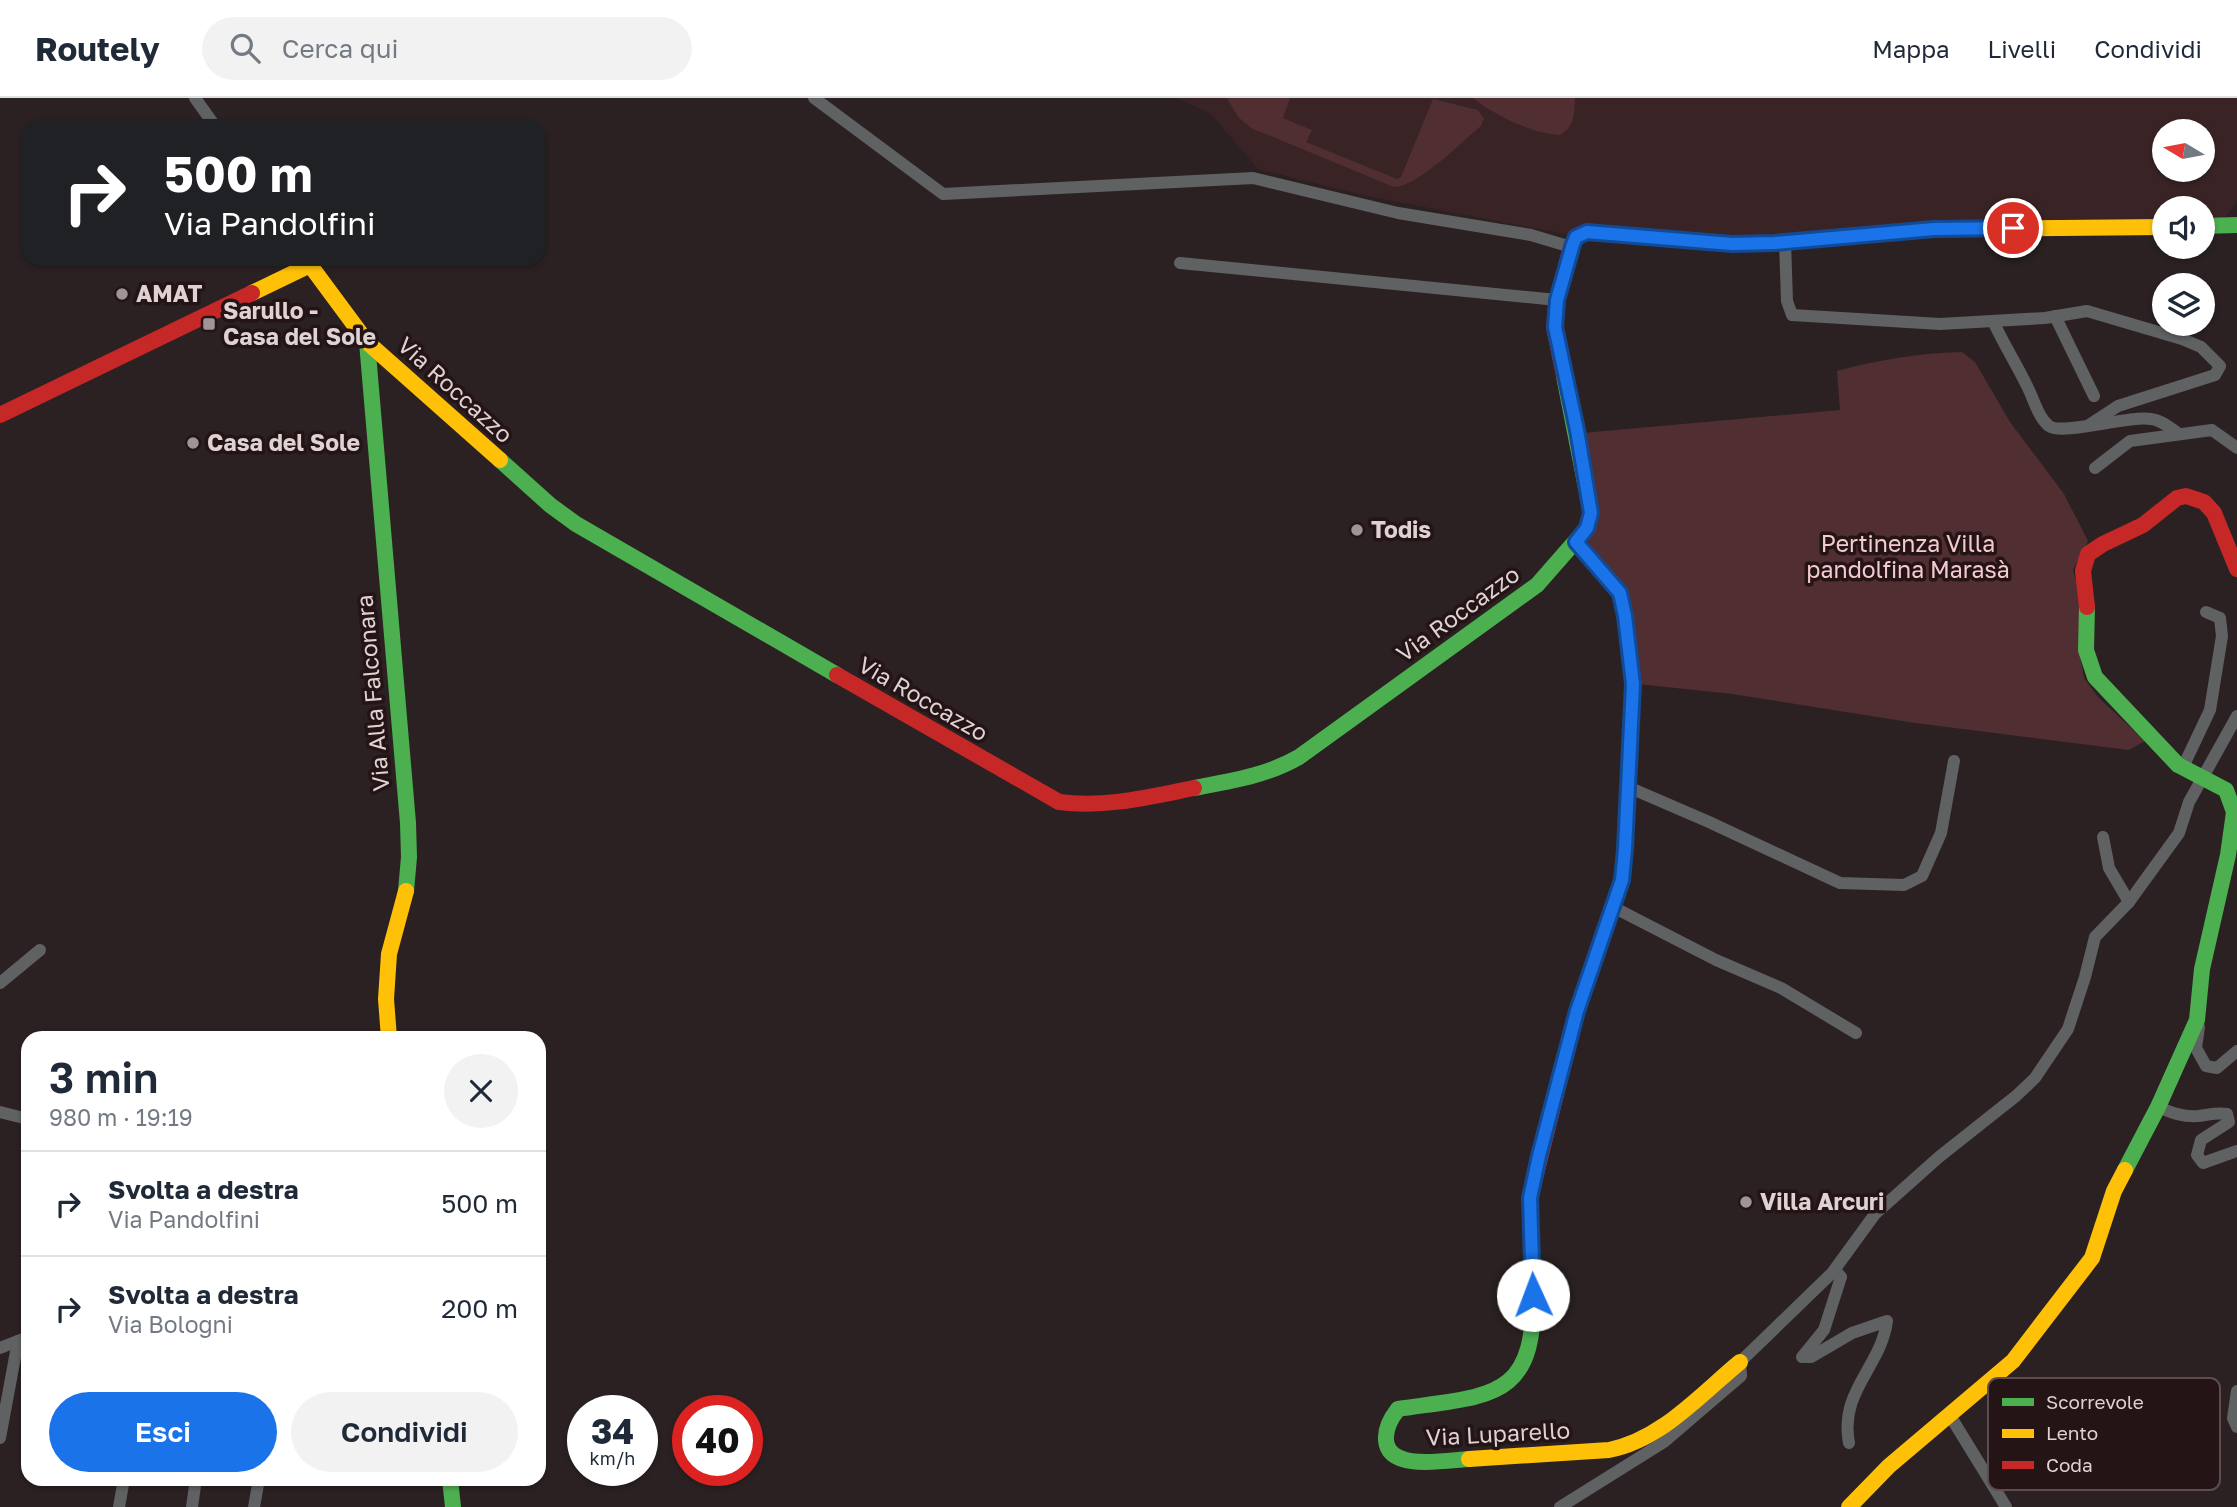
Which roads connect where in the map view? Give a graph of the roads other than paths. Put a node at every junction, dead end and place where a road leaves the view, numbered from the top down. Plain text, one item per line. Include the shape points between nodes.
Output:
1 (195, 98) edge
2 (814, 98) edge
3 (210, 119) edge
4 (2152, 226) edge
5 (2215, 226) edge
6 (2236, 226) edge
7 (1785, 242) junction
8 (1572, 247) junction
9 (1180, 262) dead end
10 (300, 266) edge
11 (311, 266) edge
12 (1557, 300) junction
13 (2055, 316) junction
14 (1993, 321) junction
15 (366, 342) junction
16 (2094, 396) dead end
17 (0, 415) edge
18 (2089, 425) junction
19 (2179, 434) junction
20 (2237, 448) edge
21 (2095, 468) dead end
22 (1576, 542) junction
23 (2237, 569) edge
24 (2206, 612) dead end
25 (2237, 716) edge
26 (1954, 761) dead end
27 (2183, 767) junction
28 (2203, 778) junction
29 (1628, 787) junction
30 (2104, 837) dead end
31 (2232, 856) edge
32 (2129, 902) junction
33 (1613, 907) junction
34 (40, 950) dead end
35 (0, 983) edge
36 (2197, 1020) junction
37 (388, 1031) edge
38 (1856, 1033) dead end
39 (2237, 1051) edge
40 (2158, 1107) junction
41 (0, 1112) edge
42 (21, 1117) edge
43 (2237, 1151) edge
44 (1835, 1270) junction
45 (21, 1340) edge
46 (0, 1348) edge
47 (21, 1348) edge
48 (1740, 1362) junction
49 (1992, 1378) edge
50 (1988, 1382) edge
51 (2237, 1391) edge
52 (1949, 1414) junction
53 (2237, 1427) edge
54 (0, 1438) edge
55 (1849, 1443) dead end
56 (1988, 1478) edge
57 (123, 1486) edge
58 (196, 1486) edge
59 (258, 1486) edge
60 (451, 1486) edge
61 (1996, 1490) edge
62 (119, 1507) edge
63 (191, 1507) edge
64 (254, 1507) edge
65 (453, 1507) edge
66 (1560, 1507) edge
67 (1849, 1507) edge
68 (2006, 1507) edge

1 - 3 street
2 - 8 street via 943,194 1253,178 1398,213 1531,235
4 - 7 street via 1934,229
5 - 6 street
7 - 8 street via 1732,244 1587,232 1576,237
7 - 14 street via 1787,300 1792,315 1903,323
8 - 12 street, Via Roccazzo
9 - 12 street
10 - 17 street
11 - 15 street, Via Roccazzo
12 - 22 street, Via Roccazzo via 1555,327 1591,513
13 - 14 street
13 - 16 street
13 - 18 street via 2087,311 2133,323 2201,347 2220,366 2215,374 2118,406
14 - 18 street via 2050,427
15 - 22 street, Via Roccazzo via 576,524 1059,802 1116,803 1278,769 1537,585
15 - 37 street, Via Alla Falconara via 408,822 406,891 389,954
18 - 19 street via 2150,419
19 - 20 street via 2211,430
19 - 21 street via 2130,441
22 - 29 street, Via Luparello via 1620,593 1633,684
23 - 27 street via 2214,513 2204,502 2186,496 2169,503 2143,525 2095,548 2083,571 2086,650 2095,677
24 - 27 street via 2220,618 2222,636 2210,710
25 - 28 street
26 - 29 street via 1941,833 1922,876 1904,885 1840,883
27 - 28 street
28 - 31 street via 2226,790 2234,812
28 - 32 street via 2179,833
29 - 33 street, Via Luparello via 1622,880
30 - 32 street via 2109,868
31 - 36 street via 2202,969
32 - 44 street via 2095,937 2068,1029 2035,1078 1875,1214
33 - 38 street via 1781,988
33 - 48 street, Via Luparello via 1577,1011 1530,1198 1534,1320 1527,1356 1510,1381 1482,1396 1398,1409 1390,1418 1386,1446 1402,1461 1423,1462 1629,1446 1663,1427
34 - 35 street
36 - 39 street via 2196,1048 2206,1066 2217,1068
36 - 40 street
40 - 43 street via 2176,1115 2227,1114 2228,1122 2201,1140 2197,1155 2203,1163
40 - 49 street via 2114,1191 2092,1258 2013,1361
41 - 42 street
44 - 48 street
44 - 55 street via 1841,1277 1824,1330 1802,1357 1811,1357 1852,1333 1887,1321 1885,1338 1846,1415
45 - 46 street
47 - 54 street
48 - 66 street via 1741,1377 1664,1442
50 - 52 street
51 - 53 street
52 - 56 street
52 - 67 street
57 - 62 street
58 - 63 street
59 - 64 street
60 - 65 street
61 - 68 street

